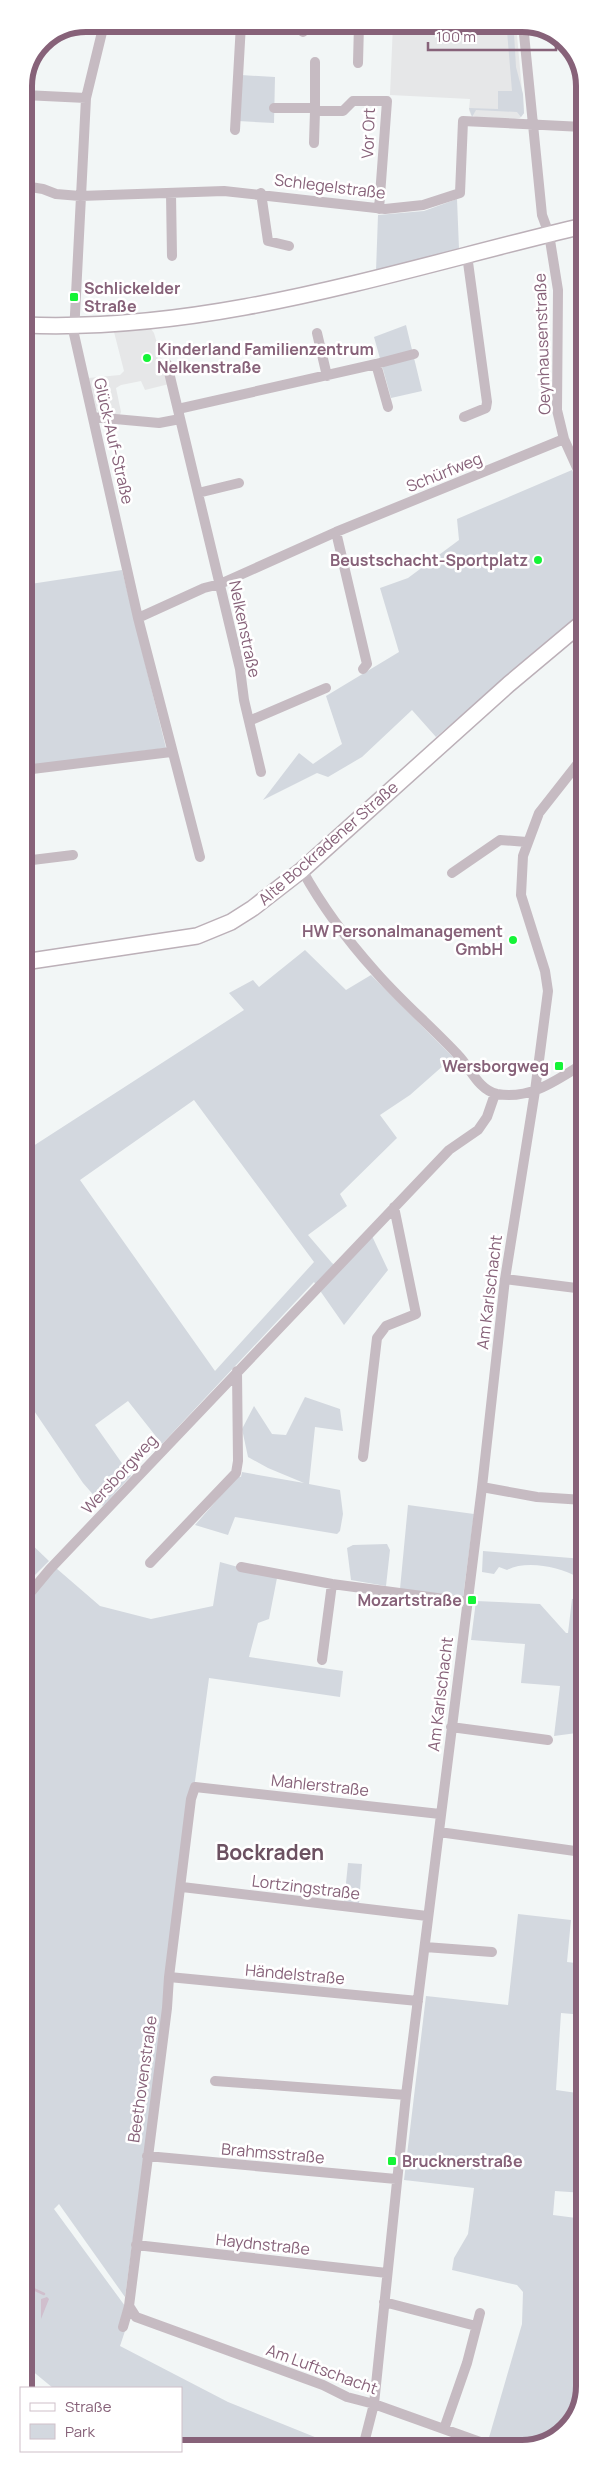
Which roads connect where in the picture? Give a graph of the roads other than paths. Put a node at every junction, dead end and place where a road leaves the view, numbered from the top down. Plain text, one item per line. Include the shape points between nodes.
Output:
1 (102, 32) edge
2 (241, 32) edge
3 (359, 33) edge
4 (524, 33) edge
5 (315, 62) dead end
6 (358, 63) dead end
7 (32, 95) edge
8 (86, 98) junction
9 (274, 108) dead end
10 (315, 110) junction
11 (534, 125) junction
12 (576, 127) edge
13 (235, 130) dead end
14 (314, 143) dead end
15 (32, 187) edge
16 (261, 193) junction
17 (170, 194) junction
18 (80, 196) junction
19 (379, 209) junction
20 (576, 228) edge
21 (549, 234) junction
22 (289, 246) dead end
23 (466, 255) junction
24 (172, 256) dead end
25 (32, 325) edge
26 (76, 326) junction
27 (318, 333) dead end
28 (414, 354) dead end
29 (167, 364) dead end
30 (376, 364) junction
31 (327, 376) junction
32 (388, 407) dead end
33 (179, 414) junction
34 (93, 417) junction
35 (464, 417) dead end
36 (564, 439) junction
37 (576, 466) edge
38 (239, 483) dead end
39 (198, 493) junction
40 (336, 532) junction
41 (220, 584) junction
42 (138, 618) junction
43 (576, 628) edge
44 (363, 668) dead end
45 (326, 688) dead end
46 (249, 721) junction
47 (171, 752) junction
48 (576, 766) edge
49 (32, 769) edge
50 (261, 772) dead end
51 (527, 842) junction
52 (72, 855) dead end
53 (200, 857) dead end
54 (32, 860) edge
55 (302, 870) junction
56 (452, 873) dead end
57 (32, 961) edge
58 (576, 1068) edge
59 (535, 1091) junction
60 (495, 1094) junction
61 (394, 1207) junction
62 (505, 1279) junction
63 (576, 1288) edge
64 (236, 1371) junction
65 (363, 1457) dead end
66 (482, 1487) junction
67 (576, 1499) edge
68 (150, 1563) dead end
69 (241, 1567) dead end
70 (332, 1584) junction
71 (32, 1590) edge
72 (467, 1602) junction
73 (322, 1660) dead end
74 (451, 1727) junction
75 (548, 1740) dead end
76 (195, 1787) joint
77 (440, 1814) junction
78 (439, 1832) junction
79 (576, 1850) edge
80 (182, 1887) junction
81 (427, 1916) junction
82 (425, 1947) junction
83 (492, 1952) dead end
84 (169, 1978) junction
85 (418, 2001) junction
86 (215, 2082) dead end
87 (406, 2095) junction
88 (147, 2156) junction
89 (396, 2179) junction
90 (136, 2245) junction
91 (387, 2273) junction
92 (384, 2302) junction
93 (129, 2306) junction
94 (480, 2313) dead end
95 (476, 2326) junction
96 (123, 2328) dead end
97 (374, 2404) junction
98 (444, 2429) junction
99 (365, 2440) edge
100 (474, 2440) edge

1 - 8 street, Glück-Auf-Straße
2 - 13 street
3 - 6 street
4 - 11 street, Oeynhausenstraße
5 - 10 street
7 - 8 street
8 - 18 street, Glück-Auf-Straße
9 - 10 street
10 - 14 street
10 - 19 street, Vor Ort via 342,111 353,102 387,101
11 - 12 street
11 - 19 street, Schlegelstraße via 463,121 460,193 423,205
11 - 21 street, Oeynhausenstraße via 542,215
15 - 18 street, Schlegelstraße
16 - 17 street, Schlegelstraße
16 - 19 street, Schlegelstraße
16 - 22 street, Schlegelstraße via 268,241
17 - 18 street, Schlegelstraße
17 - 24 street
18 - 26 street, Glück-Auf-Straße
20 - 21 street
21 - 23 street
21 - 36 street, Oeynhausenstraße via 558,290 557,410
23 - 26 street via 264,304 163,320
23 - 35 street via 488,402 486,408
25 - 26 street
26 - 34 street, Glück-Auf-Straße via 74,334
27 - 31 street
28 - 30 street
29 - 33 street, Nelkenstraße
30 - 31 street
30 - 32 street
31 - 33 street
33 - 34 street via 159,423
33 - 39 street, Nelkenstraße
34 - 42 street, Glück-Auf-Straße
36 - 37 street, Oeynhausenstraße
36 - 40 street, Schürfweg
38 - 39 street
39 - 41 street, Nelkenstraße
40 - 41 street, Schürfweg
40 - 44 street via 367,664
41 - 42 street, Schürfweg
41 - 46 street, Nelkenstraße
42 - 47 street, Glück-Auf-Straße
43 - 55 street, Alte Bockradener Straße
45 - 46 street
46 - 50 street, Nelkenstraße
47 - 49 street
47 - 53 street, Glück-Auf-Straße
48 - 51 street via 539,813
51 - 56 street via 500,840
51 - 59 street via 521,895 548,991
52 - 54 street
55 - 57 street, Alte Bockradener Straße via 239,918 197,936
55 - 60 street via 324,905 375,971 459,1056 483,1087
58 - 59 street
59 - 60 street
59 - 62 street, Am Karlschacht
60 - 61 street, Wersborgweg via 487,1117 478,1130 449,1150
61 - 64 street, Wersborgweg
61 - 65 street via 416,1314 386,1326 376,1338
62 - 63 street
62 - 66 street, Am Karlschacht
64 - 68 street via 236,1473
64 - 71 street, Wersborgweg
66 - 67 street via 537,1497
66 - 72 street, Am Karlschacht
69 - 70 street
70 - 72 street
70 - 73 street
72 - 74 street, Am Karlschacht
74 - 75 street
74 - 77 street, Am Karlschacht
76 - 77 street, Mahlerstraße
76 - 80 street, Beethovenstraße
77 - 78 street, Am Karlschacht
78 - 79 street
78 - 81 street, Am Karlschacht
80 - 81 street, Lortzingstraße
80 - 84 street, Beethovenstraße
81 - 82 street, Am Karlschacht
82 - 83 street
82 - 85 street, Am Karlschacht
84 - 85 street, Händelstraße
84 - 88 street, Beethovenstraße
85 - 87 street, Am Karlschacht
86 - 87 street
87 - 89 street, Am Karlschacht
88 - 89 street, Brahmsstraße
88 - 90 street, Beethovenstraße
89 - 91 street, Am Karlschacht
90 - 91 street, Haydnstraße
90 - 93 street, Beethovenstraße
91 - 92 street, Am Karlschacht
92 - 95 street
92 - 97 street, Am Karlschacht
93 - 96 street, Beethovenstraße
93 - 97 street, Am Luftschacht via 136,2317 324,2385 347,2397
94 - 95 street
95 - 98 street via 467,2364
97 - 98 street, Am Luftschacht
97 - 99 street, Am Karlschacht
98 - 100 street, Am Luftschacht

